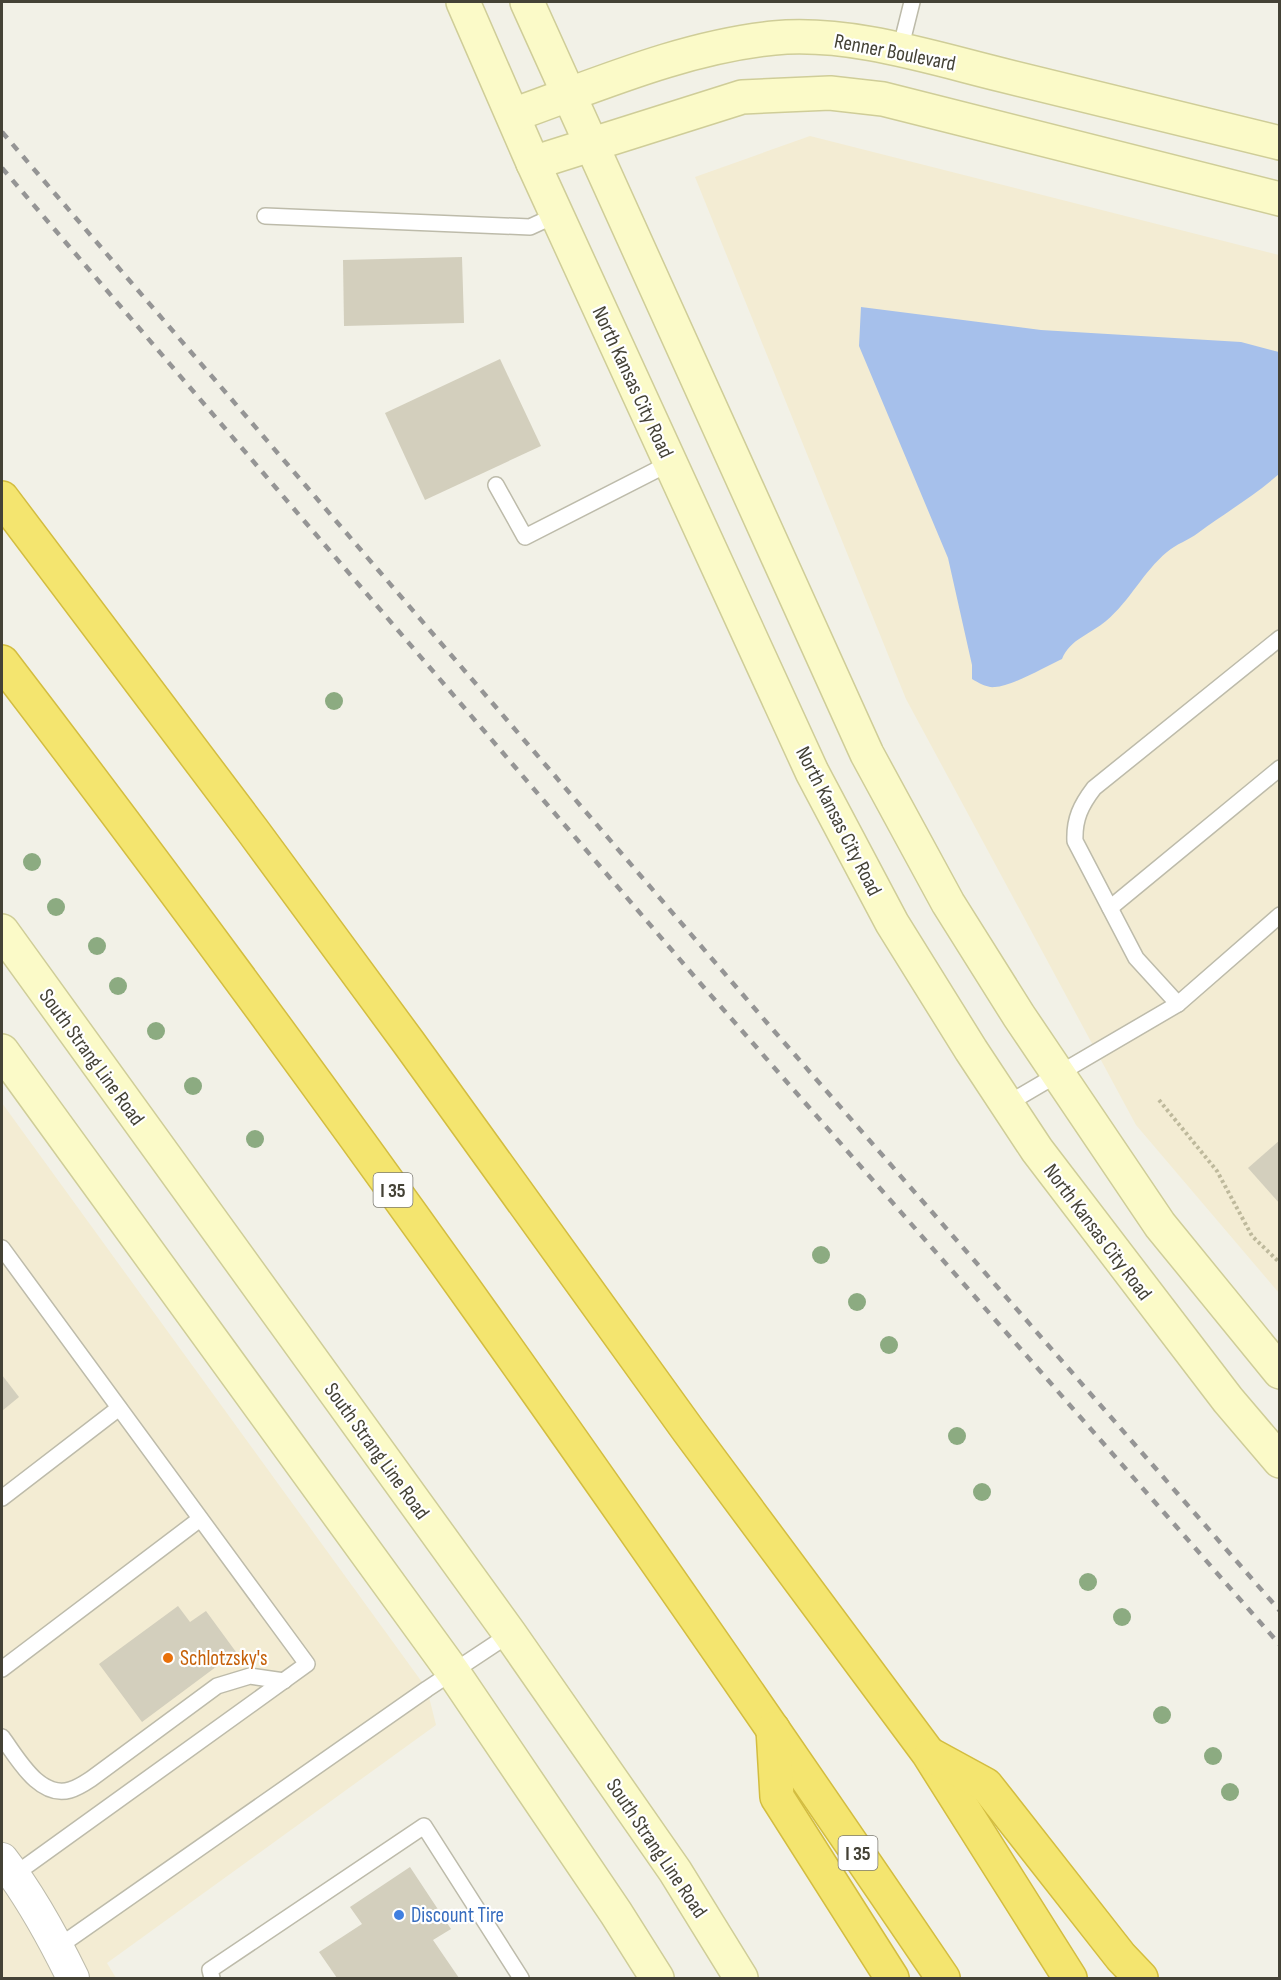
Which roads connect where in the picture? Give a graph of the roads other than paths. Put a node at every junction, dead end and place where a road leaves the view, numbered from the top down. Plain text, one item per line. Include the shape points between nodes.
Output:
1 (463, 2) edge
2 (527, 2) edge
3 (912, 2) edge
4 (900, 50) junction
5 (569, 95) junction
6 (513, 115) junction
7 (1280, 143) edge
8 (591, 144) junction
9 (533, 163) junction
10 (1280, 199) edge
11 (556, 215) junction
12 (265, 216) dead end
13 (670, 463) junction
14 (496, 485) dead end
15 (2, 498) edge
16 (1280, 638) edge
17 (2, 662) edge
18 (1280, 768) edge
19 (1110, 908) junction
20 (1280, 915) edge
21 (2, 931) edge
22 (1178, 1004) junction
23 (2, 1051) edge
24 (1058, 1075) junction
25 (1007, 1104) junction
26 (2, 1248) edge
27 (1280, 1372) edge
28 (119, 1408) junction
29 (1280, 1461) edge
30 (2, 1498) edge
31 (200, 1519) junction
32 (510, 1634) junction
33 (2, 1669) edge
34 (453, 1672) junction
35 (284, 1681) junction
36 (772, 1727) junction
37 (2, 1737) edge
38 (928, 1753) junction
39 (8, 1867) edge
40 (58, 1947) junction
41 (73, 1978) edge
42 (212, 1978) edge
43 (521, 1978) edge
44 (657, 1978) edge
45 (741, 1978) edge
46 (892, 1978) edge
47 (943, 1978) edge
48 (1070, 1978) edge
49 (1141, 1978) edge

1 - 6 main road, North Kansas City Road
2 - 5 main road
3 - 4 lane
4 - 5 main road, Renner Boulevard via 820,37 730,44
4 - 7 main road, Renner Boulevard
5 - 6 main road, Renner Boulevard
5 - 8 main road
6 - 9 main road, North Kansas City Road
8 - 9 main road
8 - 10 main road via 742,98 830,93 883,99
8 - 24 main road via 867,754 948,903
9 - 11 main road, North Kansas City Road
11 - 12 lane via 530,227
11 - 13 main road, North Kansas City Road
13 - 14 lane via 525,537
13 - 25 main road, North Kansas City Road via 823,792 892,923
15 - 38 highway via 317,918
16 - 19 lane via 1094,788 1081,804 1074,827 1075,841
17 - 36 highway, I 35 via 164,875 410,1213
18 - 19 lane
19 - 22 lane via 1136,958
20 - 22 lane
21 - 32 main road, South Strang Line Road
22 - 24 lane
23 - 34 main road
24 - 25 lane
24 - 27 main road via 1160,1225
25 - 29 main road, North Kansas City Road via 1114,1254
26 - 28 lane
28 - 30 lane
28 - 31 lane
31 - 33 lane
31 - 35 lane via 308,1664
32 - 34 lane
32 - 45 main road, South Strang Line Road via 675,1870
34 - 40 lane
34 - 44 main road
35 - 37 lane via 250,1676 217,1686 69,1791 48,1789 28,1773
35 - 39 lane
36 - 46 highway via 777,1797
36 - 47 highway, I 35
38 - 48 highway
38 - 49 highway via 986,1785
39 - 40 street
40 - 41 street
42 - 43 lane via 210,1970 424,1826

